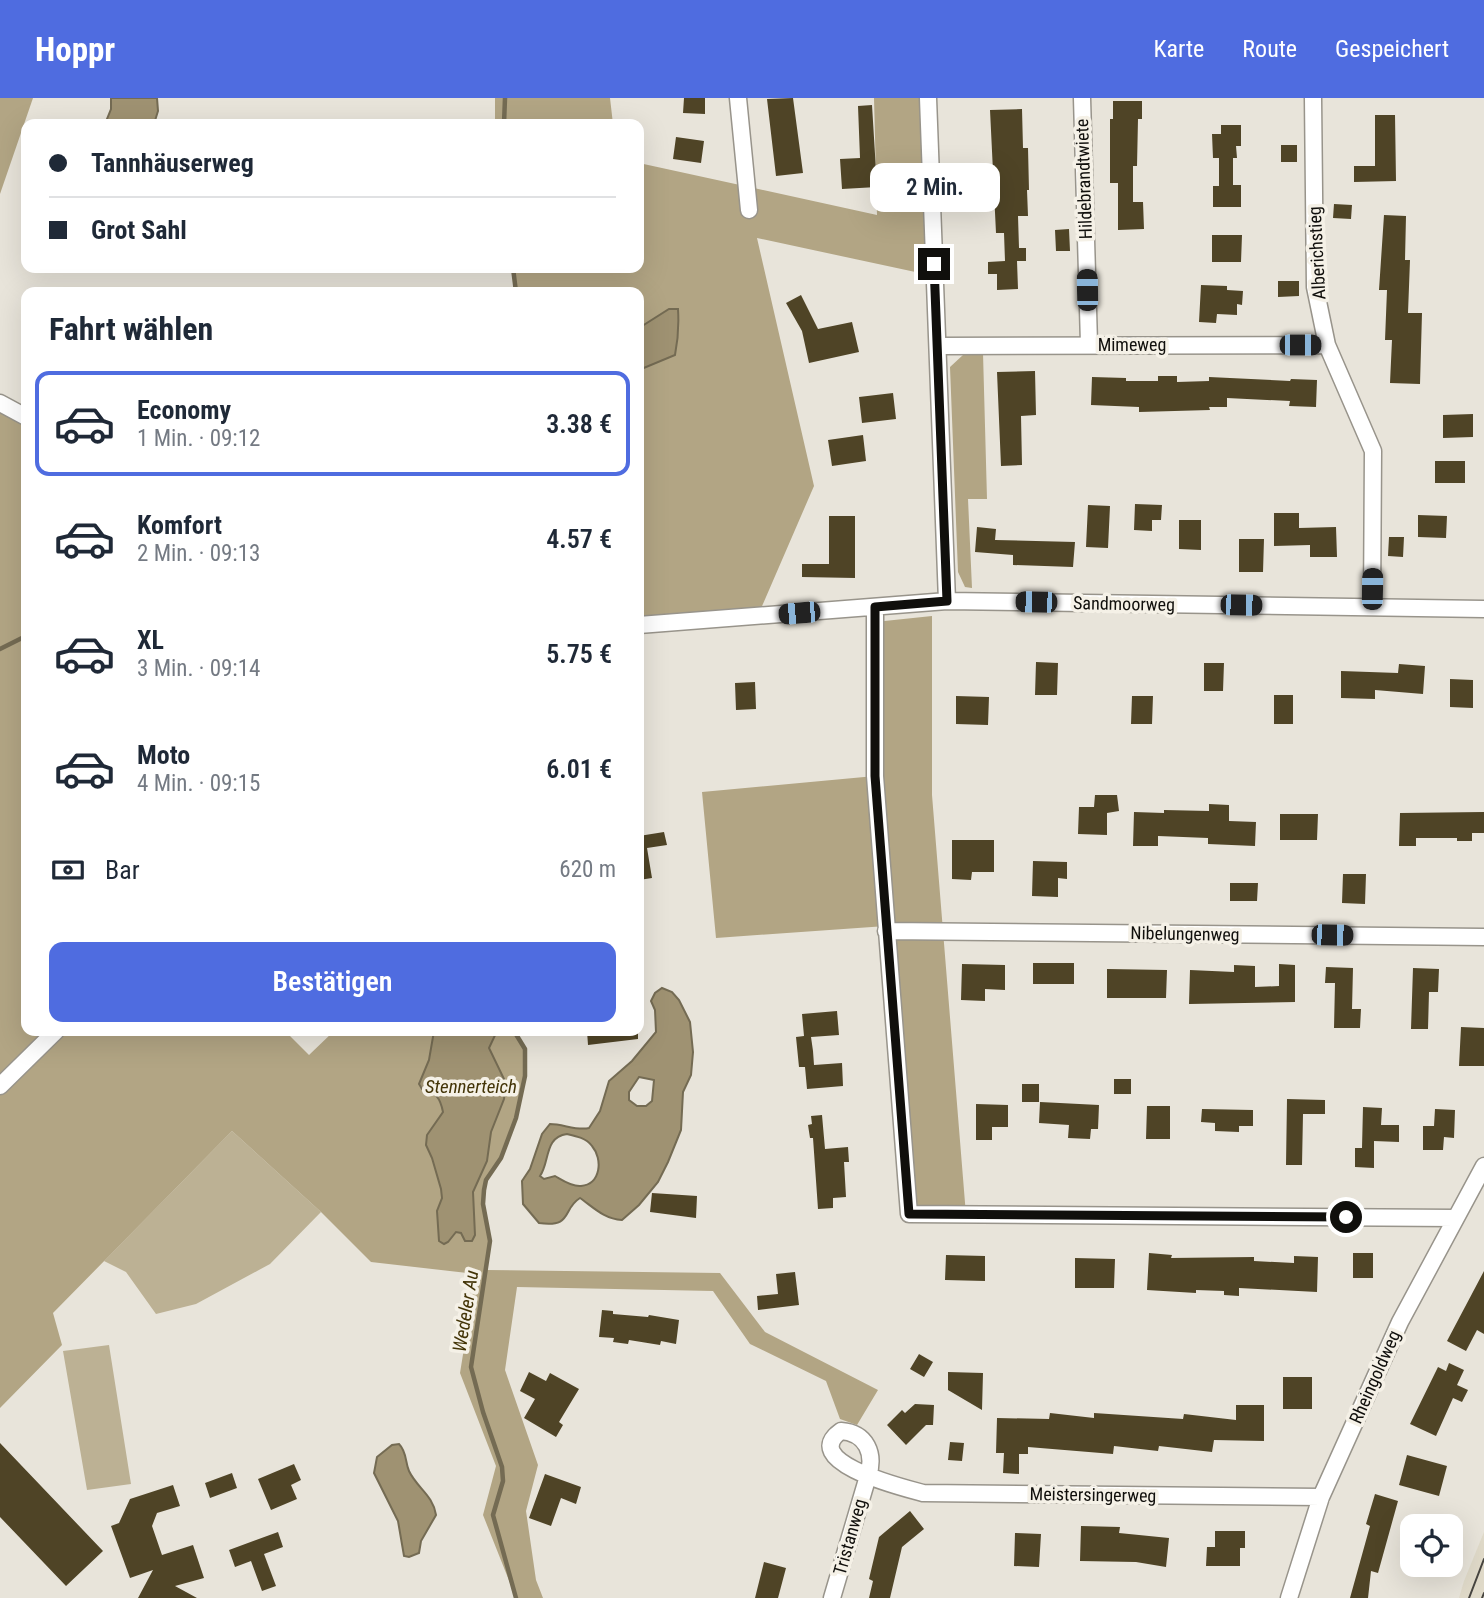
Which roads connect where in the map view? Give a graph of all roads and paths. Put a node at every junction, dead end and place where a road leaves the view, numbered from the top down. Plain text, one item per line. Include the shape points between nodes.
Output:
1 (738, 98) edge
2 (928, 98) edge
3 (1082, 98) edge
4 (1312, 98) edge
5 (750, 210) dead end
6 (1089, 344) junction
7 (1326, 345) junction
8 (938, 346) junction
9 (0, 403) edge
10 (21, 414) edge
11 (947, 601) junction
12 (875, 607) junction
13 (1372, 607) junction
14 (1484, 609) edge
15 (644, 625) edge
16 (886, 931) junction
17 (1484, 937) edge
18 (51, 1036) edge
19 (0, 1086) edge
20 (1484, 1166) edge
21 (1455, 1218) junction
22 (868, 1476) joint
23 (1321, 1497) junction
24 (832, 1598) edge
25 (1289, 1598) edge

1 - 5 street
2 - 8 street
3 - 6 street, Hildebrandtwiete
4 - 7 street, Alberichstieg via 1315,287
6 - 7 street, Mimeweg
6 - 8 street, Mimeweg
7 - 13 street, Alberichstieg via 1373,451
8 - 11 street
9 - 10 street
11 - 12 street, Sandmoorweg
11 - 13 street, Sandmoorweg
12 - 15 street, Sandmoorweg
12 - 16 street via 875,776
13 - 14 street, Sandmoorweg
16 - 17 street, Nibelungenweg
16 - 21 street via 909,1214
18 - 19 street
20 - 21 street, Rheingoldweg
21 - 23 street, Rheingoldweg via 1400,1322
22 - 23 street, Meistersingerweg via 923,1493
22 - 24 street, Tristanweg
23 - 25 street, Rheingoldweg

